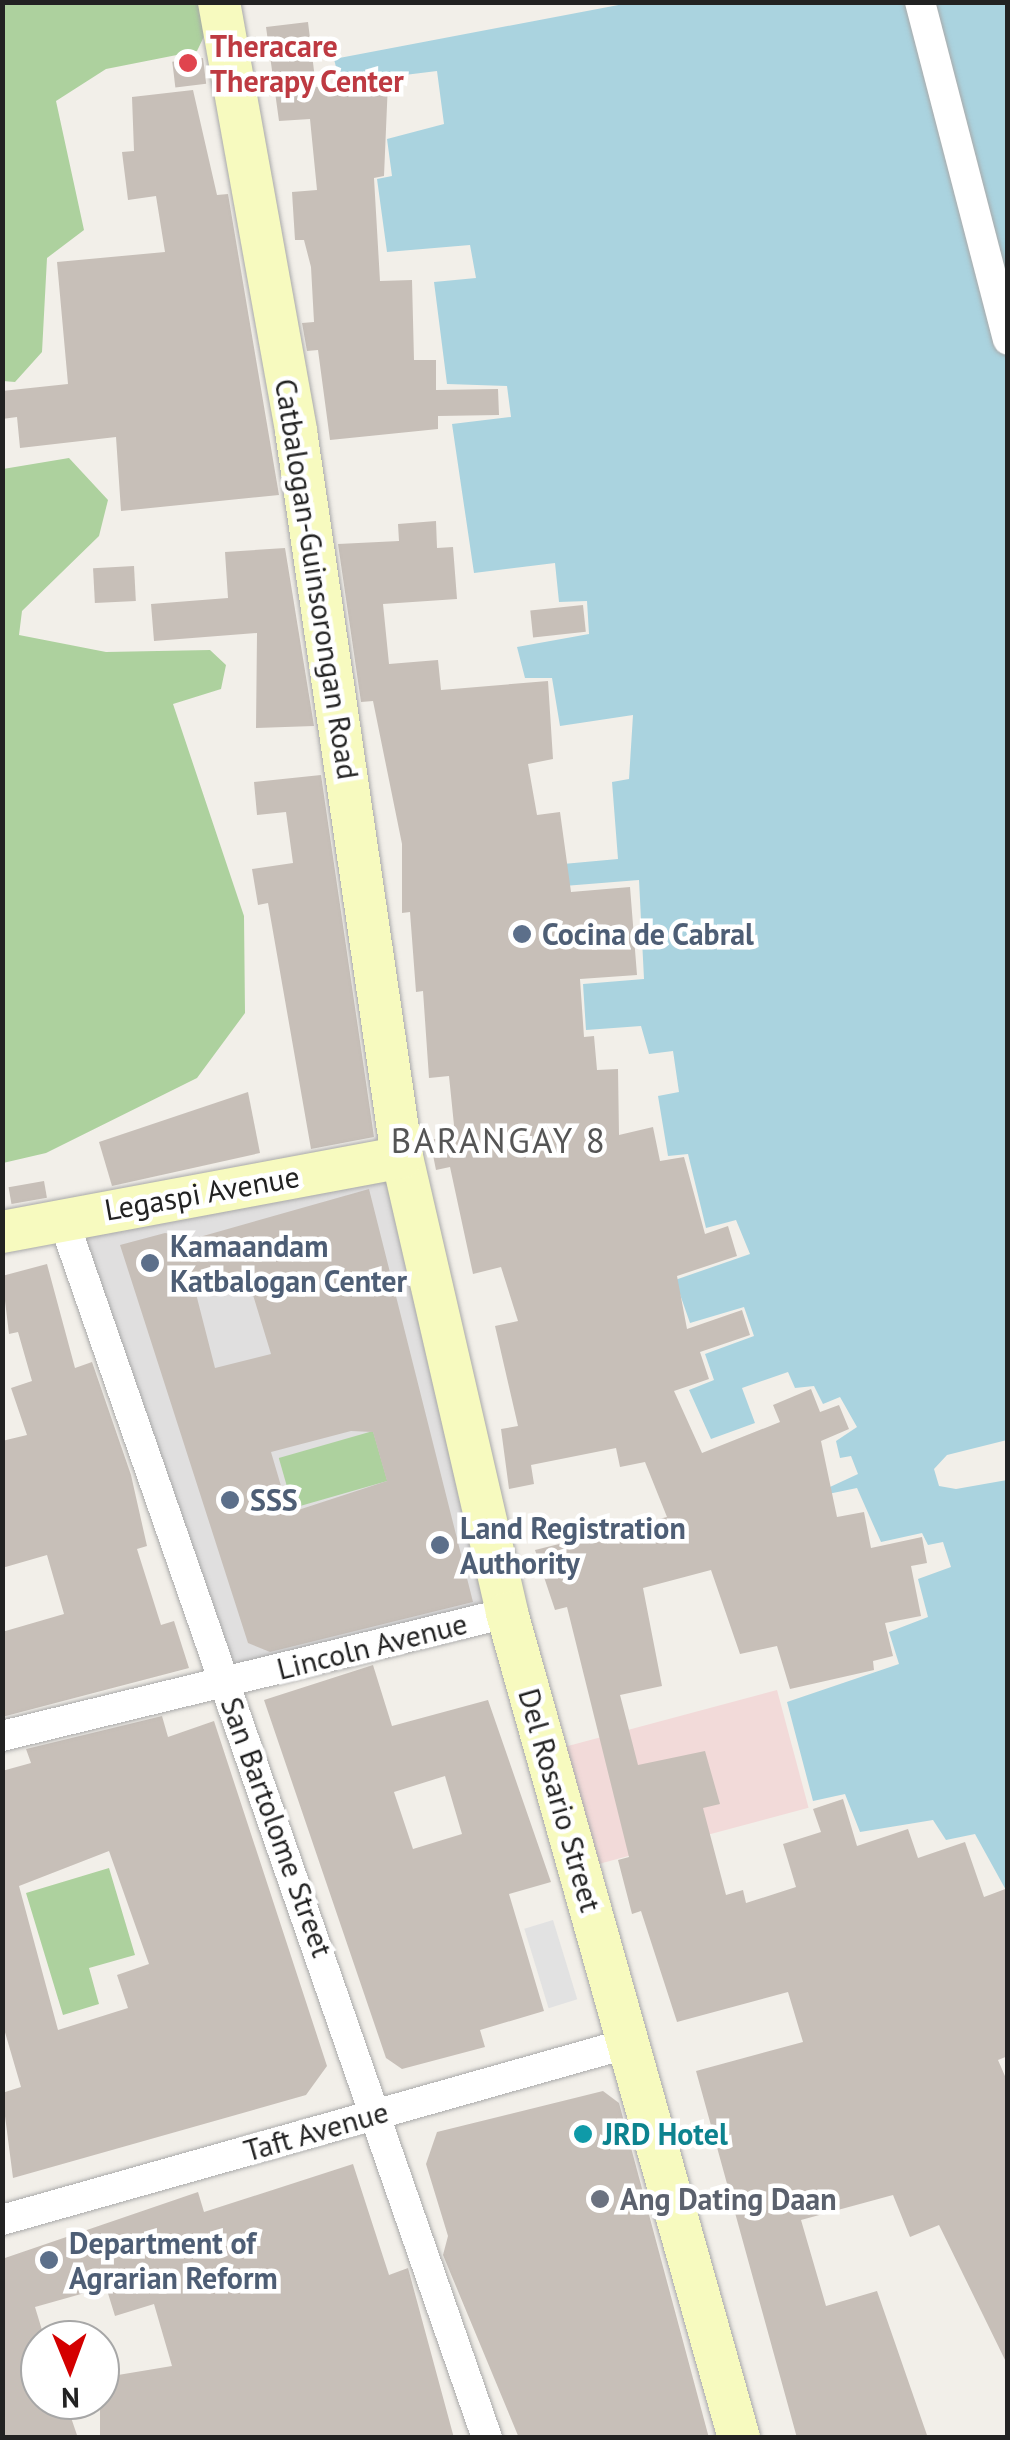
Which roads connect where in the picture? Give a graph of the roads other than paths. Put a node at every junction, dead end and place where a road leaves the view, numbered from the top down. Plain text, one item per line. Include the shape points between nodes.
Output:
1 (219, 2) edge
2 (920, 2) edge
3 (1008, 340) edge
4 (402, 1157) junction
5 (64, 1219) junction
6 (2, 1232) edge
7 (508, 1614) junction
8 (225, 1682) junction
9 (2, 1736) edge
10 (628, 2043) junction
11 (379, 2114) junction
12 (2, 2220) edge
13 (487, 2438) edge
14 (739, 2438) edge

1 - 4 street, Catbalogan-Guinsorongan Road via 296,431
2 - 3 street
4 - 5 street, Legaspi Avenue
4 - 7 street, Del Rosario Street
5 - 6 street, Legaspi Avenue
5 - 8 street, San Bartolome Street
7 - 8 street, Lincoln Avenue
7 - 10 street, Del Rosario Street
8 - 9 street, Lincoln Avenue
8 - 11 street, San Bartolome Street
10 - 11 street, Taft Avenue
10 - 14 street, Del Rosario Street
11 - 12 street, Taft Avenue
11 - 13 street, San Bartolome Street

